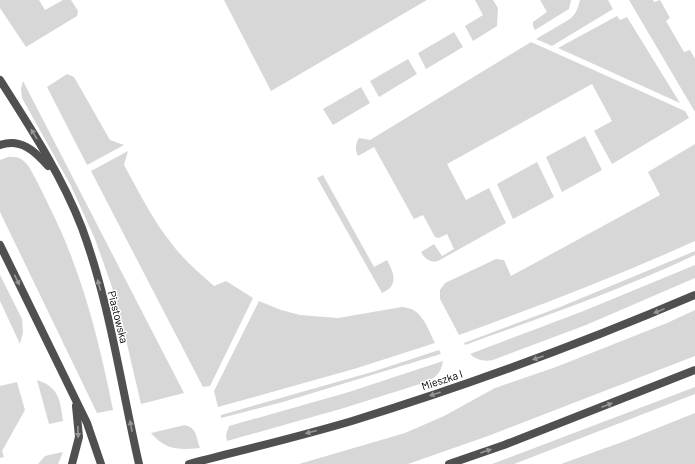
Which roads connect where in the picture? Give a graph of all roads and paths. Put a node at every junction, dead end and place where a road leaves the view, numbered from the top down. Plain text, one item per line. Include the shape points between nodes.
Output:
1 (0, 80) edge
2 (0, 145) edge
3 (60, 181) junction
4 (0, 245) edge
5 (695, 295) edge
6 (695, 370) edge
7 (75, 400) junction
8 (72, 464) edge
9 (101, 464) edge
10 (139, 464) edge
11 (189, 464) edge
12 (449, 464) edge

3 -> 1 street, Piastowska
2 - 3 street, Piastowska via 13,142 31,150
10 -> 3 street, Piastowska via 93,262 82,228
4 -> 7 street
5 -> 11 street, Mieszka I via 579,344 472,381 351,421
12 -> 6 street
7 -> 8 street via 78,437
7 - 9 street via 87,423

